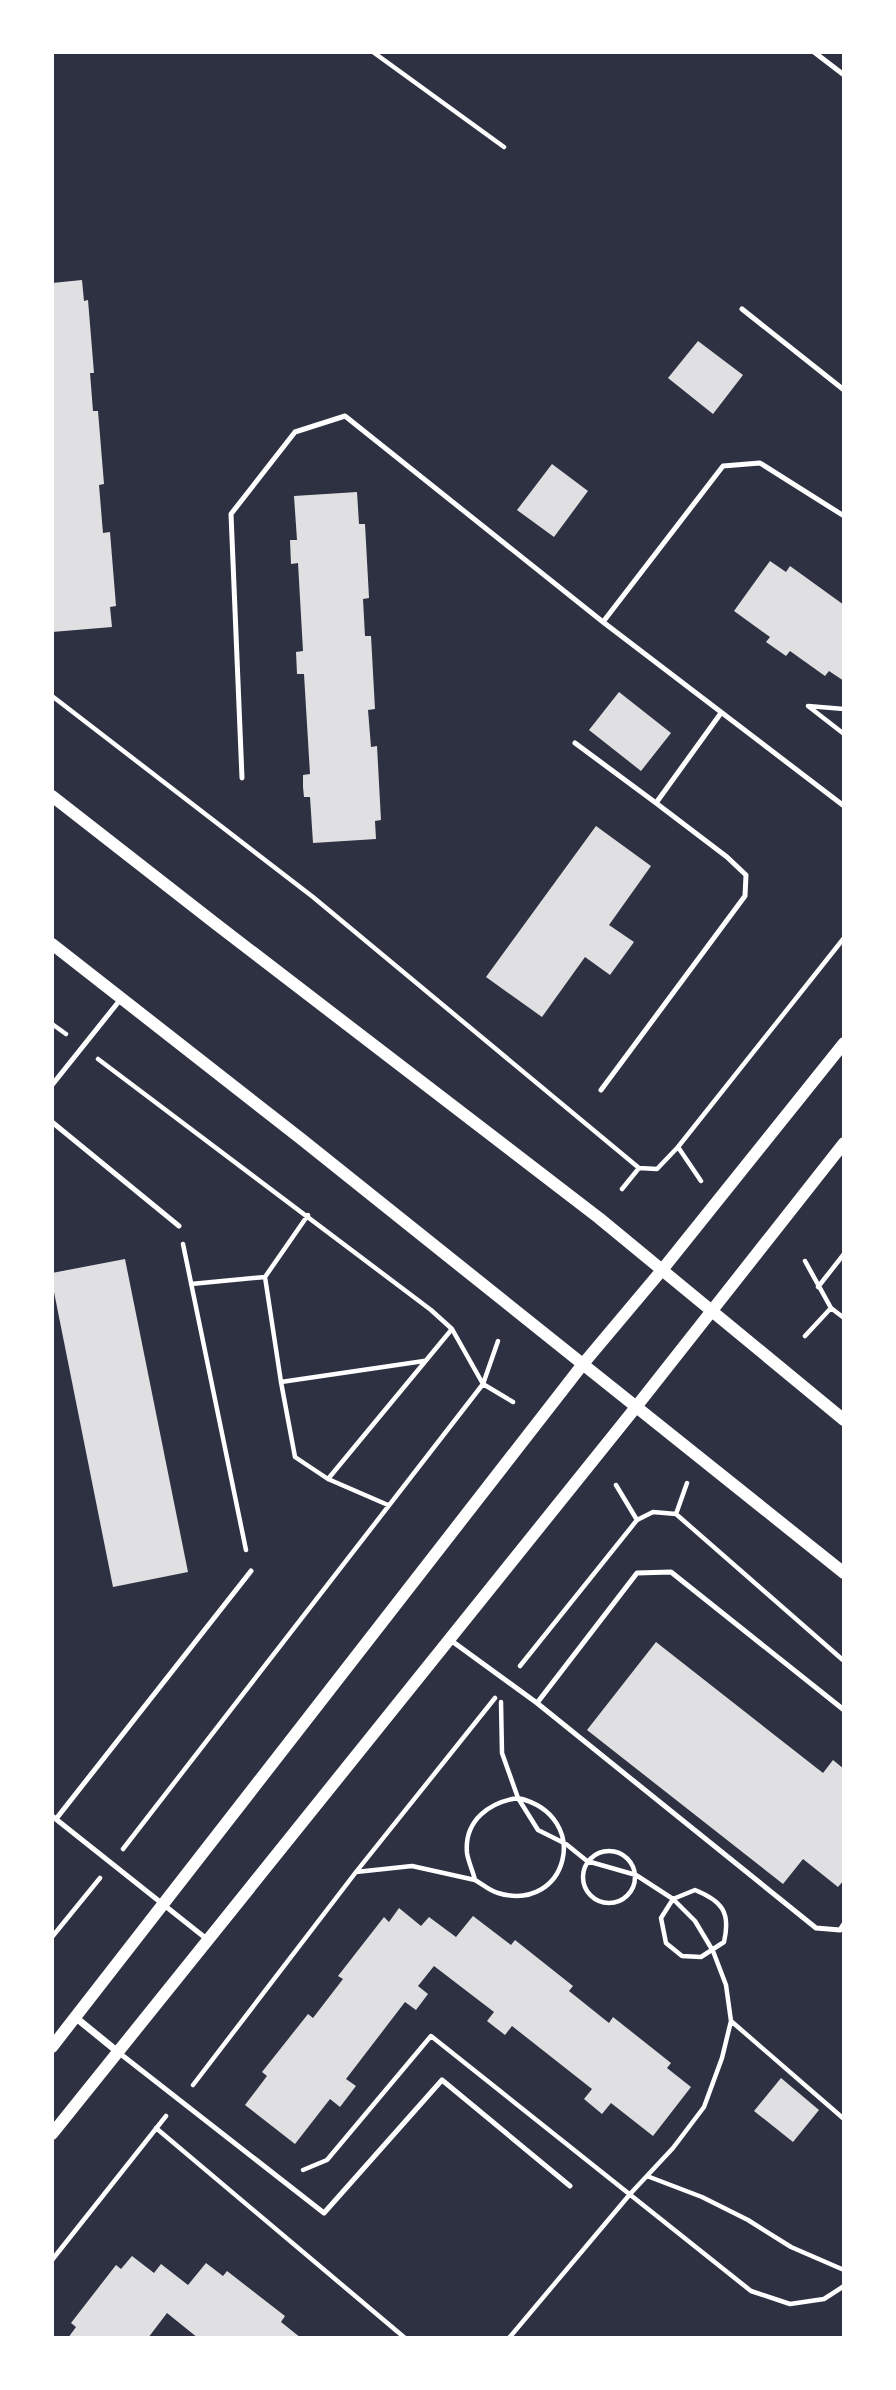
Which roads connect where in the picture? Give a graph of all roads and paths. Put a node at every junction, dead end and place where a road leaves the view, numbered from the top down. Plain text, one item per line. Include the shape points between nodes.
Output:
1 (373, 52) edge
2 (814, 52) edge
3 (844, 75) edge
4 (504, 147) dead end
5 (742, 309) dead end
6 (844, 390) edge
7 (844, 516) edge
8 (603, 622) junction
9 (52, 696) edge
10 (844, 709) edge
11 (721, 713) junction
12 (844, 734) edge
13 (575, 743) dead end
14 (242, 778) dead end
15 (52, 796) edge
16 (656, 803) junction
17 (844, 806) edge
18 (844, 939) edge
19 (52, 944) edge
20 (122, 998) junction
21 (52, 1024) edge
22 (844, 1043) edge
23 (82, 1047) junction
24 (52, 1085) edge
25 (601, 1090) dead end
26 (52, 1122) edge
27 (844, 1143) edge
28 (678, 1147) junction
29 (639, 1168) junction
30 (702, 1182) dead end
31 (622, 1189) dead end
32 (308, 1215) junction
33 (179, 1226) joint
34 (844, 1254) edge
35 (805, 1261) dead end
36 (662, 1270) junction
37 (265, 1277) junction
38 (191, 1284) junction
39 (818, 1287) junction
40 (831, 1308) junction
41 (710, 1310) junction
42 (844, 1318) edge
43 (452, 1329) junction
44 (805, 1336) dead end
45 (498, 1341) dead end
46 (425, 1361) junction
47 (583, 1364) junction
48 (281, 1382) junction
49 (483, 1384) junction
50 (513, 1402) dead end
51 (636, 1407) junction
52 (844, 1420) edge
53 (328, 1479) junction
54 (687, 1483) dead end
55 (616, 1485) dead end
56 (388, 1505) junction
57 (676, 1514) junction
58 (637, 1520) junction
59 (251, 1571) joint
60 (844, 1573) edge
61 (449, 1639) junction
62 (844, 1661) edge
63 (508, 1682) junction
64 (537, 1703) junction
65 (844, 1710) edge
66 (518, 1798) junction
67 (54, 1817) edge
68 (566, 1844) junction
69 (587, 1861) junction
70 (112, 1864) junction
71 (356, 1872) junction
72 (636, 1875) junction
73 (475, 1880) junction
74 (673, 1899) junction
75 (163, 1904) junction
76 (844, 1924) edge
77 (52, 1937) edge
78 (208, 1940) junction
79 (713, 1951) junction
80 (75, 2017) junction
81 (731, 2021) junction
82 (52, 2047) edge
83 (118, 2052) junction
84 (179, 2101) junction
85 (844, 2119) edge
86 (156, 2128) junction
87 (52, 2134) edge
88 (647, 2176) junction
89 (570, 2186) dead end
90 (52, 2260) edge
91 (844, 2270) edge
92 (405, 2337) edge
93 (509, 2337) edge

1 - 4 path
2 - 3 lane
5 - 6 lane
7 - 8 lane via 760,463 723,466
8 - 11 lane
8 - 14 lane via 345,416 295,432 231,514
9 - 29 path via 313,897
10 - 12 path via 808,706
11 - 16 lane
11 - 17 lane
13 - 16 lane
15 - 36 street
16 - 25 lane via 746,875 745,895
18 - 28 path
19 - 20 street
20 - 23 lane
20 - 47 street
21 - 23 path
22 - 36 street
23 - 24 lane
23 - 32 path
26 - 33 lane
27 - 41 street
28 - 29 path via 657,1168
28 - 30 path
29 - 31 path
32 - 37 path
32 - 43 path
33 - 38 path
34 - 39 path
35 - 39 path
36 - 41 street
36 - 47 street
37 - 38 path
37 - 48 path
38 - 59 path
39 - 40 path
40 - 42 path
40 - 44 path
41 - 51 street
41 - 52 street
43 - 46 path
43 - 49 path
45 - 49 path
46 - 48 path
46 - 53 path
47 - 51 street
47 - 75 street
48 - 53 path via 295,1457
49 - 50 path
49 - 56 path
51 - 60 street
51 - 61 street
53 - 56 path
54 - 57 path
55 - 58 path
56 - 70 path
57 - 58 path via 653,1512
57 - 62 path
58 - 63 path
59 - 67 lane
61 - 63 lane
61 - 78 street
63 - 64 lane
64 - 65 lane via 637,1573 671,1572
64 - 76 lane via 817,1928 840,1930
66 - 68 path via 538,1830
66 - 68 path via 544,1808
66 - 71 path via 502,1753 501,1691
66 - 73 path via 484,1809 472,1827 467,1851
67 - 70 lane
68 - 69 path
68 - 73 path via 562,1865 545,1888 521,1897 497,1893
69 - 72 path
69 - 72 path via 599,1851 616,1851 631,1861
69 - 72 path via 582,1876 586,1892 605,1905 625,1901
70 - 75 lane
70 - 77 path
71 - 73 path via 412,1866
71 - 84 path
72 - 74 path
74 - 79 path via 695,1921
74 - 79 path via 661,1918 666,1943 682,1956 701,1957
74 - 79 path via 695,1890 712,1897 723,1909 728,1924 724,1942
75 - 78 lane
75 - 80 street
78 - 83 street
79 - 81 path via 726,1985
80 - 82 street
80 - 83 street
81 - 85 path
81 - 88 path via 704,2107
83 - 84 lane
83 - 87 street
84 - 86 path
84 - 89 lane via 324,2213 442,2080
86 - 90 path
86 - 92 path
88 - 91 path via 702,2197 790,2247
88 - 93 path

